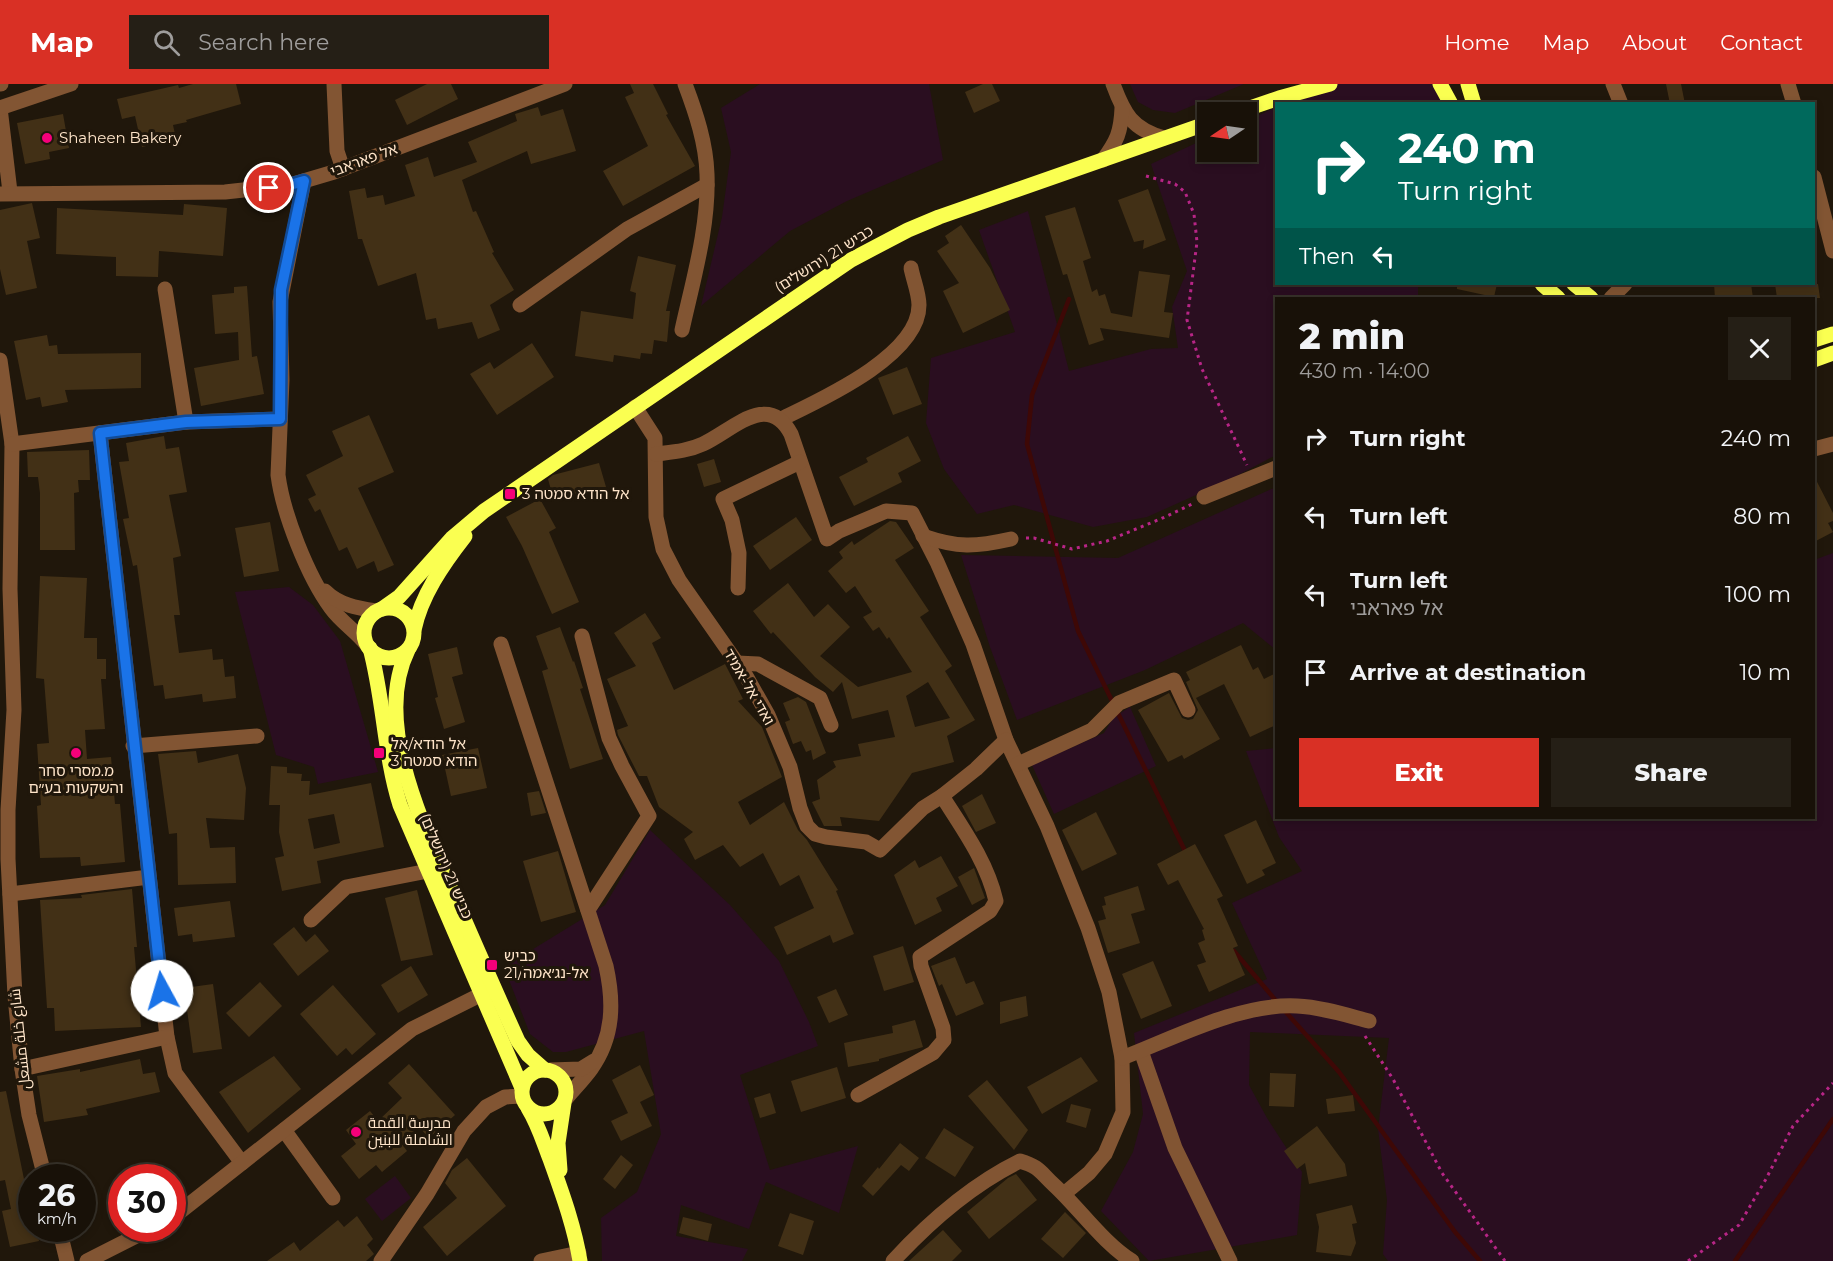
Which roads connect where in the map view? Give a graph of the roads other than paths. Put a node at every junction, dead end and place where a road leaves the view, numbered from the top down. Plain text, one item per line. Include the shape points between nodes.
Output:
1 (70, 84) edge
2 (334, 84) edge
3 (685, 84) edge
4 (1113, 84) edge
5 (1312, 84) edge
6 (1330, 84) edge
7 (1440, 84) edge
8 (1468, 84) edge
9 (1613, 84) edge
10 (1788, 84) edge
11 (555, 86) edge
12 (1279, 98) junction
13 (1450, 102) edge
14 (1473, 102) edge
15 (1620, 102) edge
16 (1793, 102) edge
17 (1257, 106) edge
18 (0, 108) edge
19 (1122, 108) junction
20 (1197, 127) edge
21 (1164, 138) junction
22 (1103, 159) junction
23 (343, 169) junction
24 (304, 181) junction
25 (1815, 184) edge
26 (707, 185) junction
27 (5, 193) edge
28 (1818, 207) edge
29 (1833, 245) edge
30 (911, 268) dead end
31 (1543, 285) edge
32 (1575, 285) edge
33 (1624, 285) edge
34 (165, 289) dead end
35 (1556, 297) edge
36 (1590, 297) edge
37 (1612, 297) edge
38 (520, 305) dead end
39 (682, 330) dead end
40 (1833, 334) edge
41 (1815, 340) edge
42 (1833, 353) edge
43 (0, 360) edge
44 (1815, 360) edge
45 (635, 407) junction
46 (280, 419) junction
47 (781, 419) junction
48 (186, 422) junction
49 (100, 433) junction
50 (12, 444) junction
51 (1833, 444) edge
52 (1815, 449) edge
53 (656, 454) junction
54 (800, 462) junction
55 (1275, 468) edge
56 (1204, 497) road end
57 (498, 501) junction
58 (923, 536) junction
59 (1011, 538) road end
60 (312, 575) junction
61 (738, 588) dead end
62 (379, 610) junction
63 (414, 630) junction
64 (582, 636) dead end
65 (501, 644) dead end
66 (369, 646) junction
67 (408, 650) junction
68 (737, 663) junction
69 (1188, 710) dead end
70 (831, 725) dead end
71 (257, 736) dead end
72 (1006, 740) junction
73 (133, 746) junction
74 (1018, 764) junction
75 (942, 796) junction
76 (4, 860) edge
77 (428, 871) junction
78 (148, 876) junction
79 (10, 894) junction
80 (588, 910) junction
81 (310, 920) dead end
82 (482, 994) junction
83 (1369, 1021) dead end
84 (167, 1037) junction
85 (602, 1051) junction
86 (1141, 1051) junction
87 (1122, 1058) junction
88 (22, 1069) junction
89 (547, 1070) junction
90 (858, 1095) dead end
91 (524, 1097) junction
92 (564, 1102) junction
93 (284, 1130) junction
94 (242, 1163) junction
95 (41, 1164) edge
96 (1065, 1193) junction
97 (333, 1198) dead end
98 (565, 1199) junction
99 (186, 1207) edge
100 (63, 1242) edge
101 (124, 1242) edge
102 (582, 1258) edge
103 (68, 1261) edge
104 (87, 1261) edge
105 (381, 1261) edge
106 (541, 1261) edge
107 (893, 1261) edge
108 (1132, 1261) edge
109 (1230, 1261) edge

1 - 18 street
2 - 23 street via 338,151
3 - 26 street via 697,115
4 - 19 street
5 - 12 main road
6 - 12 main road
7 - 13 main road
8 - 14 main road
9 - 15 street
10 - 16 street
11 - 23 street, אל פאראבי
12 - 17 main road
18 - 27 street
19 - 21 street via 1143,131
19 - 22 street via 1117,140
20 - 21 main road, כביש 21 (ירושלים)
21 - 22 main road, כביש 21 (ירושלים)
22 - 45 main road, כביש 21 (ירושלים) via 939,217 881,243 838,268
23 - 24 street, אל פאראבי
24 - 27 street, אל פאראבי via 225,192
24 - 46 street via 281,290
25 - 28 street
26 - 38 street via 627,229
26 - 39 street via 705,215
28 - 29 street
30 - 47 street via 919,305 914,324 902,342 883,362 840,390
31 - 35 main road
32 - 36 main road
33 - 37 street
34 - 48 street
40 - 41 main road
42 - 44 main road
43 - 50 street, شارع خلة مشعل
45 - 53 street, ואדי אל-אמיד via 652,431
45 - 57 main road, כביש 21 (ירושלים)
46 - 48 street
46 - 60 street via 280,491
47 - 53 street via 759,415 700,446
47 - 54 street
48 - 49 street
49 - 50 street
49 - 73 street
50 - 76 street, شارع خلة مشعل via 10,590 14,710
51 - 52 street
53 - 68 street, ואדי אל-אמיד via 656,517 663,549 679,580
54 - 58 street via 827,539 886,511 912,513
54 - 61 street via 723,499 739,552
55 - 56 street
57 - 62 main road, כביש 21 (ירושלים) via 464,527 399,597
57 - 63 main road, כביש 21 (ירושלים) via 444,565 421,606
58 - 59 street via 965,546
58 - 72 street via 973,644
60 - 62 street via 337,601 357,609
60 - 66 street via 332,609
62 - 63 main road via 401,610
62 - 66 main road via 365,626
63 - 67 main road
64 - 80 street via 609,738 649,816
65 - 80 street
66 - 67 main road via 382,657 391,658
66 - 77 main road, כביש 21 (ירושלים) via 381,699 390,771 400,806
67 - 89 main road, כביש 21 (ירושלים) via 399,672 396,695 400,747 413,801 518,1041 536,1064
68 - 70 street via 758,664 820,698
68 - 75 street, ואדי אל-אמיד via 768,715 790,767 807,826 815,834 866,842 880,849 923,808
69 - 74 street via 1174,680 1119,703 1092,730
71 - 73 street
72 - 74 street
72 - 75 street
73 - 78 street
74 - 87 street via 1088,928 1109,992
75 - 90 street via 976,851 996,901 990,912 920,957 944,1040 933,1053
76 - 79 street, شارع خلة مشعل
77 - 81 street via 346,887
77 - 82 main road, כביש 21 (ירושלים)
78 - 79 street
78 - 84 street
79 - 88 street, شارع خلة مشعل
80 - 85 street via 612,1000 609,1033
82 - 91 main road, כביש 21 (ירושלים)
82 - 93 street via 412,1029
83 - 86 street via 1296,1006 1261,1008 1230,1015
84 - 88 street
84 - 94 street via 175,1073
85 - 89 street via 581,1069
85 - 92 street
86 - 87 street
86 - 109 street via 1175,1148
87 - 96 street via 1123,1112 1105,1154
88 - 95 street, شارع خلة مشعل
89 - 91 main road via 530,1075 524,1082
89 - 92 main road via 564,1083
91 - 92 main road via 539,1114 557,1111
91 - 98 main road, כביש 21 (ירושלים)
91 - 105 street via 505,1097 486,1107 464,1131
92 - 98 main road, כביש 21 (ירושלים) via 558,1153
93 - 94 street
93 - 97 street
94 - 99 street
96 - 107 street via 1035,1165 1020,1161 947,1208
96 - 108 street via 1120,1254
98 - 102 main road, כביש 21 (ירושלים)
100 - 103 street
101 - 104 street
102 - 106 street

